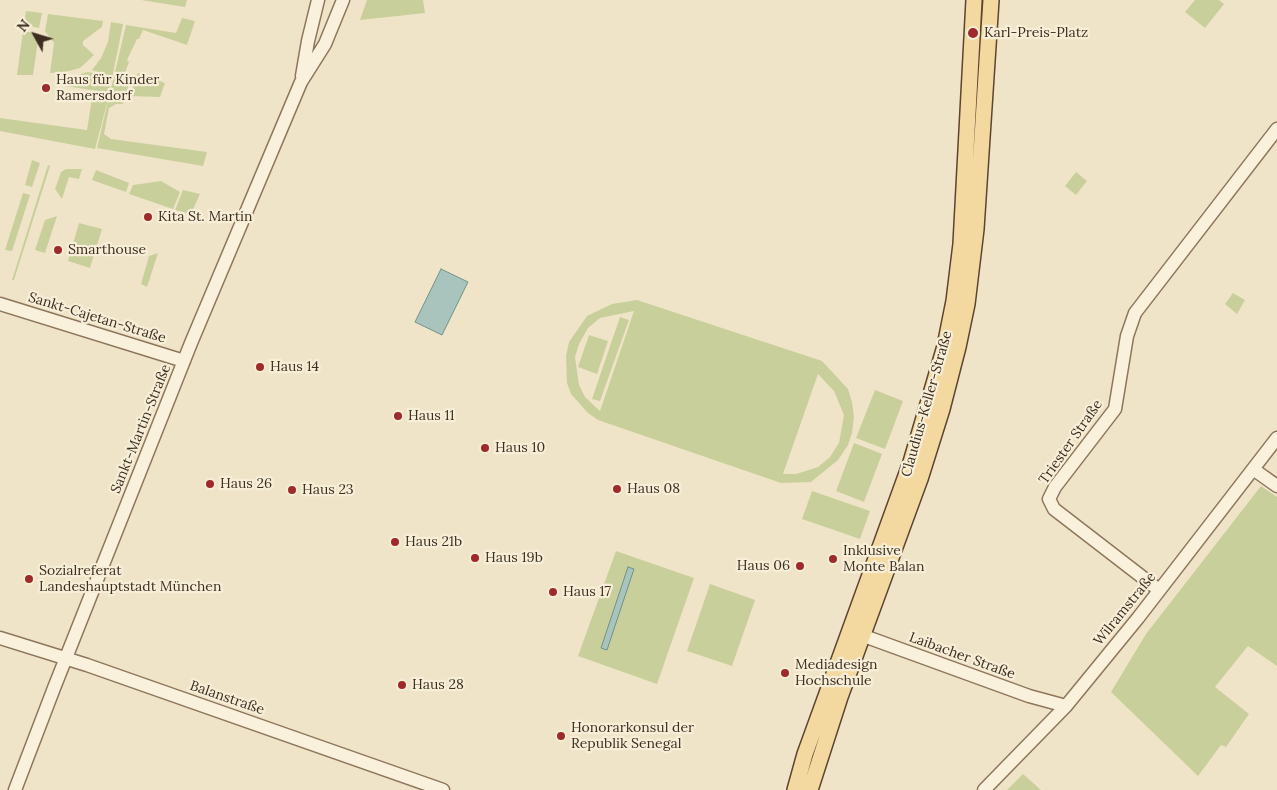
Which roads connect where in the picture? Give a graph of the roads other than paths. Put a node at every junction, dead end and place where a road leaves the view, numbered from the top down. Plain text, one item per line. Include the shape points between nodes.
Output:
1 (318, 0) edge
2 (343, 0) edge
3 (974, 0) edge
4 (990, 0) edge
5 (301, 82) junction
6 (1277, 129) edge
7 (0, 304) edge
8 (184, 361) junction
9 (1277, 438) edge
10 (1253, 469) junction
11 (1277, 486) edge
12 (1159, 590) junction
13 (856, 633) junction
14 (0, 638) edge
15 (66, 658) junction
16 (1066, 706) junction
17 (15, 790) edge
18 (443, 790) edge
19 (795, 790) edge
20 (810, 790) edge
21 (984, 790) edge

1 - 5 street, Sankt-Martin-Straße
2 - 5 street, Sankt-Martin-Straße via 325,44
3 - 13 main road, Claudius-Keller-Straße via 961,244 954,302 924,421
4 - 13 main road, Claudius-Keller-Straße via 976,229 962,330 942,410
5 - 8 street, Sankt-Martin-Straße
6 - 12 street, Triester Straße via 1135,313 1127,336 1115,409 1049,499 1054,509
7 - 8 street, Sankt-Cajetan-Straße
8 - 15 street, Sankt-Martin-Straße
9 - 10 street, Wilramstraße
10 - 11 street
10 - 12 street, Wilramstraße
12 - 16 street, Wilramstraße
13 - 16 street, Laibacher Straße via 1029,696
13 - 19 main road, Claudius-Keller-Straße via 805,754
13 - 20 main road, Claudius-Keller-Straße
14 - 15 street, Balanstraße
15 - 17 street, Sankt-Martin-Straße
15 - 18 street, Balanstraße
16 - 21 street, Wilramstraße

